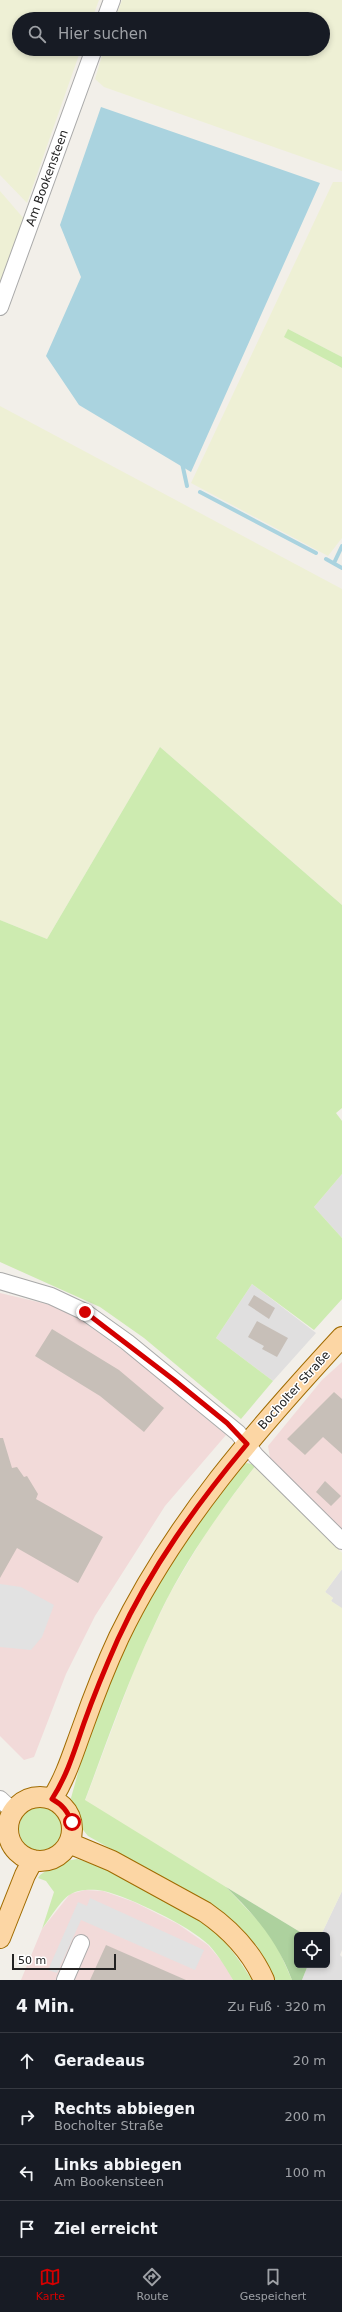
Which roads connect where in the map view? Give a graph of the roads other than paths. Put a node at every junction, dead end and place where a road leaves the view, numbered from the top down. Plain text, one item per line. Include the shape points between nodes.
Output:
1 (112, 0) edge
2 (108, 12) edge
3 (91, 56) edge
4 (0, 307) edge
5 (0, 1281) edge
6 (342, 1337) edge
7 (247, 1444) junction
8 (342, 1541) edge
9 (52, 1799) junction
10 (7, 1805) edge
11 (69, 1843) junction
12 (33, 1860) junction
13 (0, 1938) edge
14 (81, 1943) dead end
15 (65, 1980) edge
16 (264, 1980) edge

1 - 2 street
3 - 4 street, Am Bookensteen
5 - 7 street via 51,1296 85,1312 128,1342 186,1389 227,1423
6 - 7 main road, Bocholter Straße
7 - 8 street
7 - 9 main road, Bocholter Straße via 190,1515 145,1586 116,1644 65,1776
9 - 10 main road via 42,1796
9 - 11 main road via 61,1804 72,1822
10 - 12 main road via 10,1840 23,1856
11 - 12 main road via 54,1858
11 - 16 main road via 112,1861 220,1922 243,1945
12 - 13 main road via 24,1875
14 - 15 street

